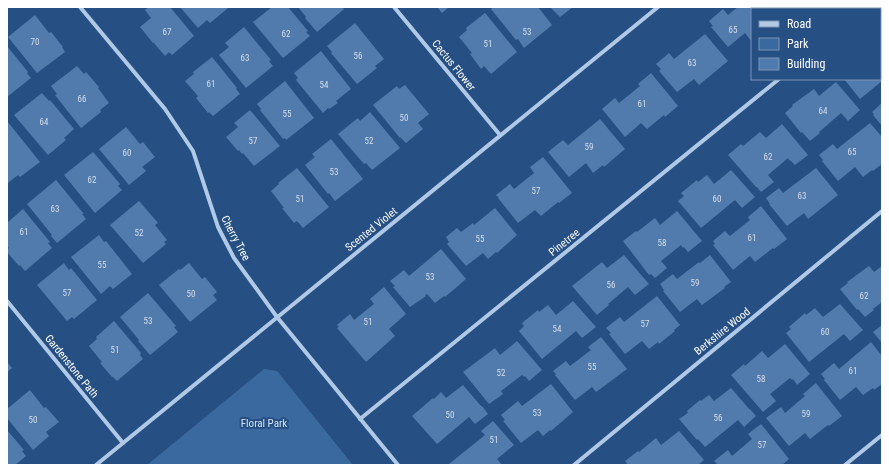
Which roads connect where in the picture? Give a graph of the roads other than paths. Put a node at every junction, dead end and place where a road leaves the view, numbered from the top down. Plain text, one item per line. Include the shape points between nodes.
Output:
1 (80, 7) edge
2 (394, 7) edge
3 (658, 7) edge
4 (777, 80) edge
5 (500, 135) junction
6 (882, 211) edge
7 (7, 301) edge
8 (277, 317) junction
9 (360, 419) junction
10 (882, 435) edge
11 (123, 443) junction
12 (96, 465) edge
13 (398, 465) edge
14 (574, 465) edge
15 (845, 465) edge

1 - 8 street, Cherry Tree via 166,109 189,145 221,233 234,258
2 - 5 street, Cactus Flower
3 - 5 street, Scented Violet
4 - 9 street, Pinetree
5 - 8 street, Scented Violet
6 - 14 street, Berkshire Wood
7 - 11 street, Gardenstone Path
8 - 9 street, Cherry Tree
8 - 11 street, Scented Violet
9 - 13 street, Cherry Tree
10 - 15 street
11 - 12 street, Scented Violet

